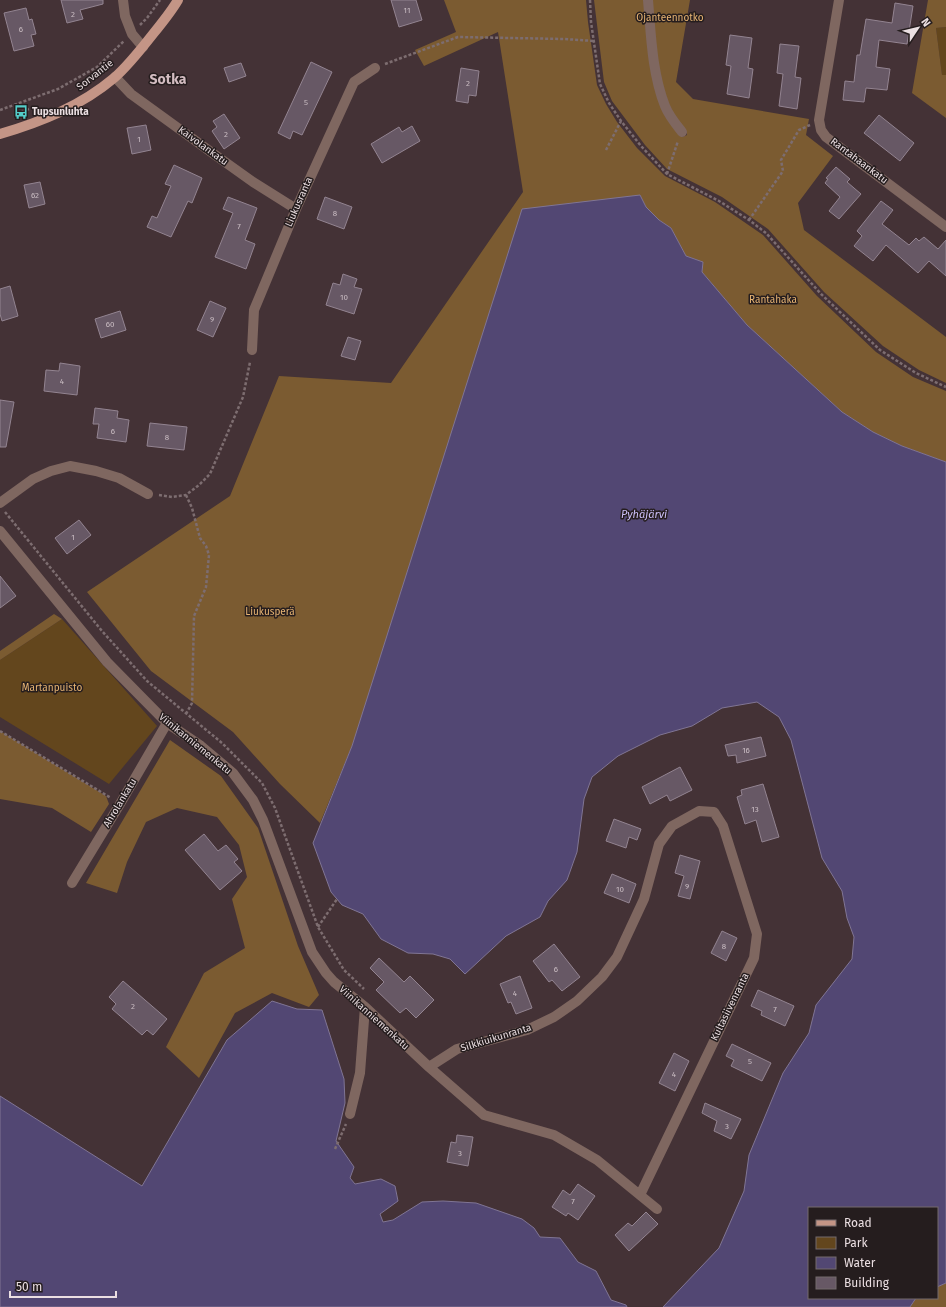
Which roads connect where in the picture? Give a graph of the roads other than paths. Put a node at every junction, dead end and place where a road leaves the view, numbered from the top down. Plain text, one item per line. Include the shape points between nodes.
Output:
1 (123, 0) edge
2 (178, 0) edge
3 (648, 0) edge
4 (839, 0) edge
5 (143, 47) junction
6 (375, 68) road end
7 (115, 77) junction
8 (682, 132) road end
9 (0, 134) edge
10 (296, 209) junction
11 (946, 227) edge
12 (252, 350) road end
13 (148, 494) road end
14 (0, 503) edge
15 (0, 531) edge
16 (167, 723) junction
17 (714, 812) joint
18 (72, 883) dead end
19 (366, 1007) junction
20 (429, 1067) junction
21 (350, 1114) road end
22 (640, 1195) junction
23 (657, 1209) dead end

1 - 5 street via 125,16 132,34
2 - 5 main road, Sorvantie
3 - 8 street via 658,82 665,106
4 - 11 street, Rantahaankatu via 819,120 821,130 826,137
5 - 7 main road, Sorvantie
6 - 10 street, Liukusranta via 354,82
7 - 9 main road, Sorvantie via 68,109 26,127
7 - 10 street, Kaivolankatu via 131,94 198,143
10 - 12 street, Liukusranta via 254,310
13 - 14 street via 118,478 70,466 33,479
15 - 16 street, Viinikanniemenkatu via 107,662
16 - 18 street, Ahrolankatu
16 - 19 street, Viinikanniemenkatu via 218,760 233,773 249,794 263,820 312,952 334,982
17 - 20 street, Silkkiuikunranta via 699,812 672,826 659,844 644,899 617,957 602,977 577,1001 554,1017 527,1030 457,1049
17 - 22 street, Kultasiivenranta via 723,826 757,934 754,958
19 - 20 street, Viinikanniemenkatu
19 - 21 street via 360,1073
20 - 22 street, Viinikanniemenkatu via 484,1115 554,1135 597,1160
22 - 23 street, Viinikanniemenkatu

